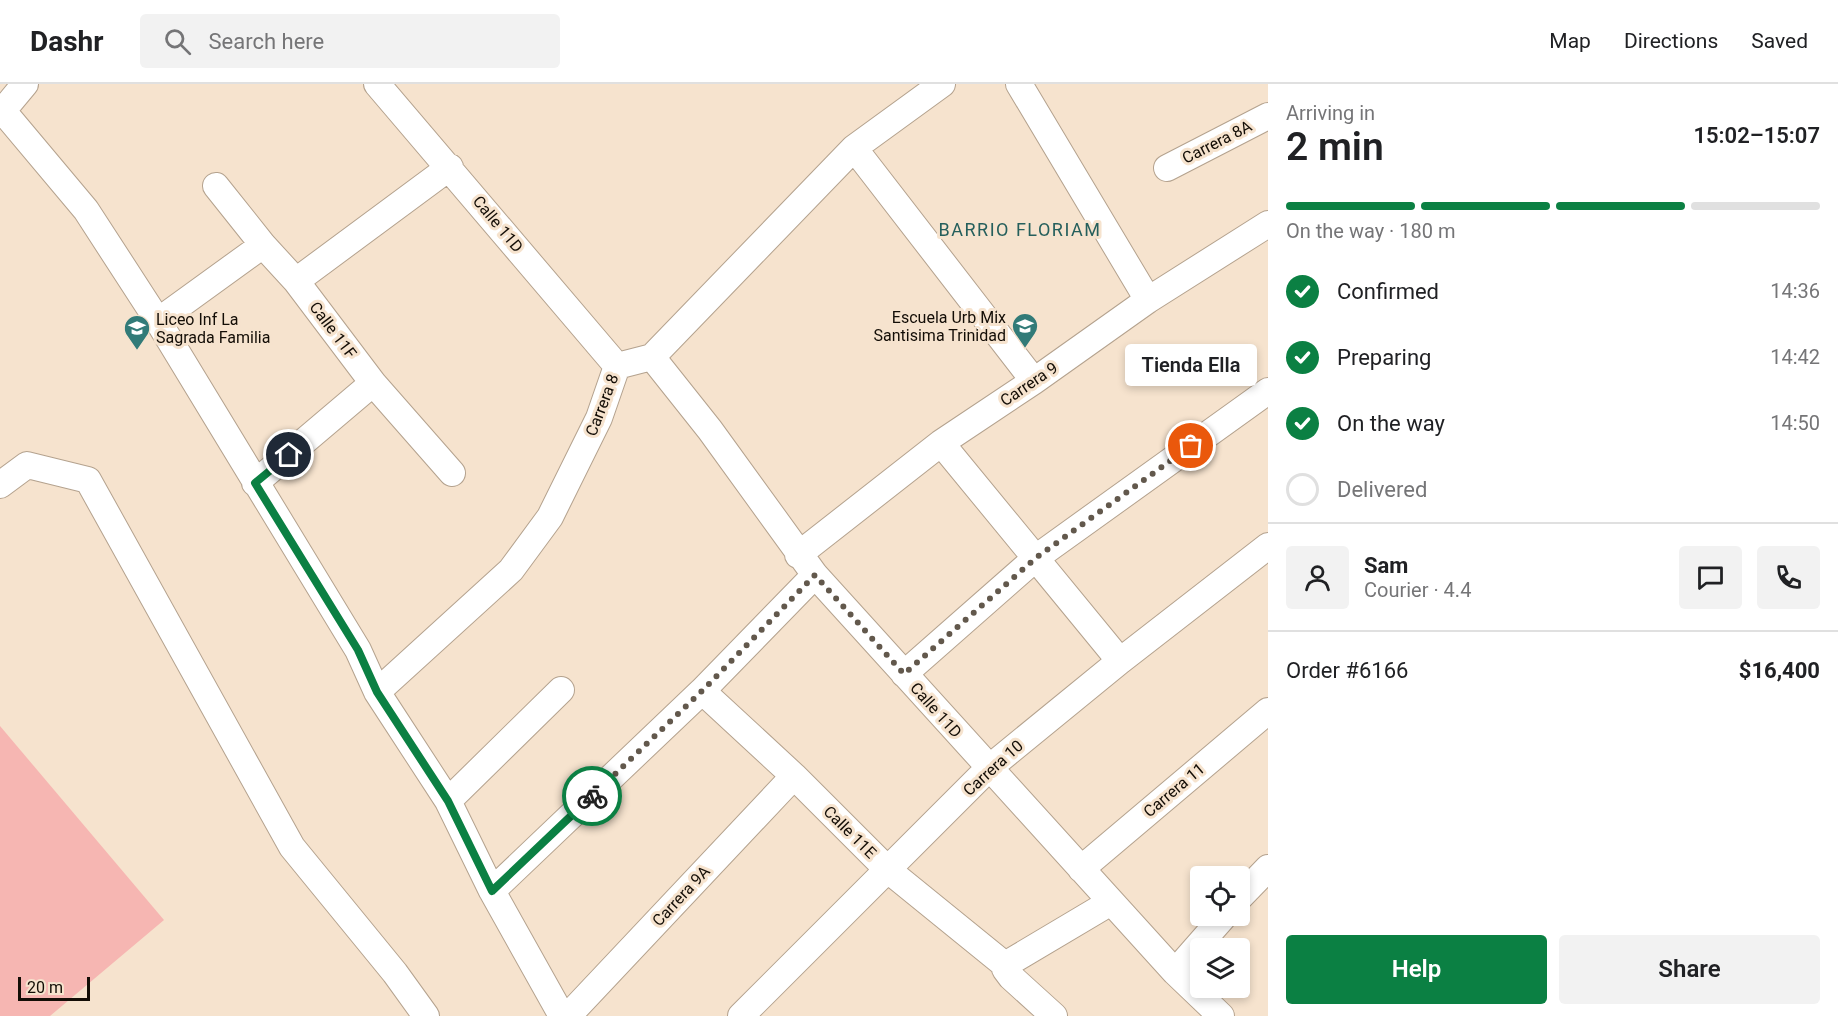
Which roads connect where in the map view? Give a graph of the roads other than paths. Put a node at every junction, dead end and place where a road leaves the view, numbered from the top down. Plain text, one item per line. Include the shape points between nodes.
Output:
1 (25, 84) edge
2 (377, 84) edge
3 (942, 84) edge
4 (1019, 84) edge
5 (2, 113) edge
6 (1268, 116) edge
7 (854, 148) junction
8 (450, 167) junction
9 (1167, 168) dead end
10 (216, 186) dead end
11 (1268, 224) edge
12 (262, 245) junction
13 (296, 282) junction
14 (1148, 300) junction
15 (158, 321) junction
16 (652, 357) junction
17 (617, 366) junction
18 (1034, 381) junction
19 (374, 383) junction
20 (1268, 391) edge
21 (941, 443) junction
22 (452, 473) dead end
23 (255, 483) junction
24 (0, 485) edge
25 (1268, 546) edge
26 (798, 555) junction
27 (1037, 557) junction
28 (815, 575) junction
29 (1120, 661) junction
30 (904, 674) junction
31 (561, 690) dead end
32 (702, 691) junction
33 (377, 692) junction
34 (1268, 711) edge
35 (989, 768) junction
36 (794, 776) junction
37 (448, 801) junction
38 (1081, 869) junction
39 (888, 870) junction
40 (1264, 879) edge
41 (1250, 890) edge
42 (492, 891) junction
43 (1111, 902) junction
44 (1215, 926) edge
45 (1006, 963) junction
46 (1175, 972) junction
47 (426, 1016) edge
48 (562, 1016) edge
49 (568, 1016) edge
50 (741, 1016) edge
51 (1054, 1016) edge
52 (1221, 1016) edge

1 - 5 street
2 - 8 street, Calle 11D
3 - 7 street
4 - 14 street
5 - 15 street via 86,210
6 - 9 street, Carrera 8A
7 - 16 street
7 - 18 street
8 - 13 street
8 - 17 street, Calle 11D
10 - 12 street, Calle 11F
11 - 14 street, Carrera 9
12 - 13 street, Calle 11F
12 - 15 street
13 - 19 street, Calle 11F
14 - 18 street, Carrera 9
15 - 23 street
16 - 17 street, Carrera 8
16 - 26 street, Calle 11D via 710,429
17 - 33 street, Carrera 8 via 599,418 575,467 550,517 524,553 511,570
18 - 21 street, Carrera 9
19 - 22 street, Calle 11F
19 - 23 street
20 - 27 street
21 - 26 street, Carrera 9
21 - 27 street
23 - 33 street via 358,650
24 - 47 street via 27,465 88,480 292,847
25 - 29 street, Carrera 10
26 - 28 street, Calle 11D
27 - 29 street
27 - 30 street
28 - 30 street, Calle 11D
28 - 32 street
29 - 35 street, Carrera 10
30 - 35 street, Calle 11D
31 - 37 street
32 - 36 street, Calle 11E
32 - 42 street
33 - 37 street
34 - 38 street, Carrera 11
35 - 38 street, Calle 11D
35 - 39 street, Carrera 10
36 - 39 street, Calle 11E
36 - 49 street, Carrera 9A
37 - 42 street
38 - 43 street, Calle 11D
39 - 45 street, Calle 11E
39 - 50 street, Carrera 10
40 - 41 street
42 - 48 street
43 - 45 street
43 - 46 street, Calle 11D
44 - 46 street
45 - 51 street, Calle 11E via 1011,977
46 - 52 street, Calle 11D

